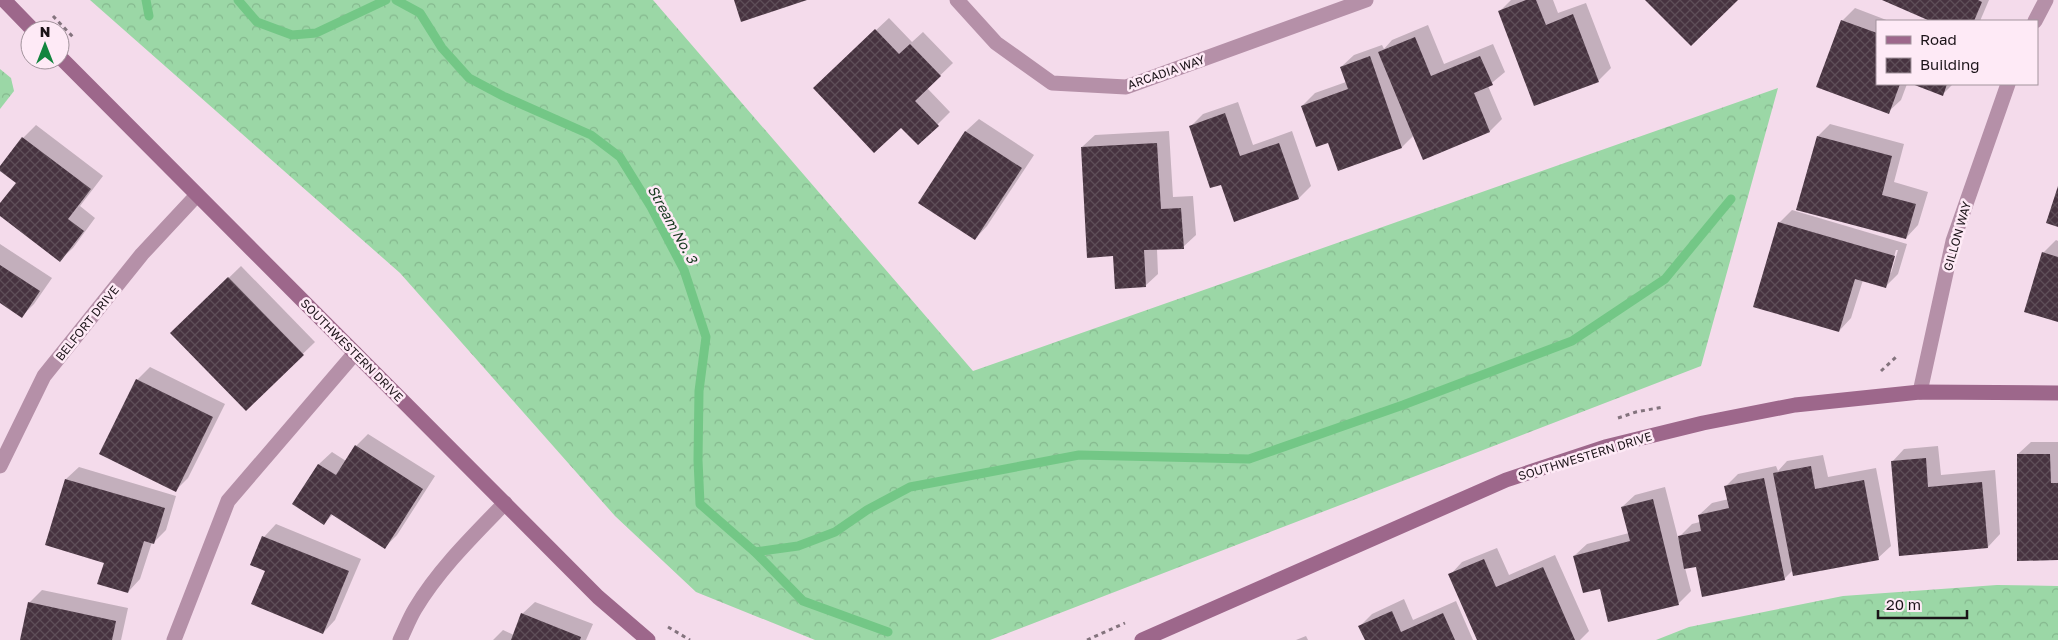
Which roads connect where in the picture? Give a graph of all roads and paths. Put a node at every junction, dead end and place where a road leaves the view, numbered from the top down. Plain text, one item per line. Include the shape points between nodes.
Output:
1 (4, 0) edge
2 (957, 0) edge
3 (1366, 0) edge
4 (2046, 0) edge
5 (24, 20) edge
6 (2035, 20) edge
7 (70, 67) edge
8 (2008, 85) edge
9 (197, 195) junction
10 (355, 352) junction
11 (1920, 392) junction
12 (2058, 393) edge
13 (0, 466) edge
14 (505, 504) junction
15 (174, 640) edge
16 (400, 640) edge
17 (648, 640) edge
18 (1142, 640) edge

1 - 5 street
2 - 3 street, ARCADIA WAY via 996,43 1052,83 1126,87
4 - 6 street
7 - 9 street, SOUTHWESTERN DRIVE
8 - 11 street, GILLON WAY via 1953,241
9 - 10 street, SOUTHWESTERN DRIVE
9 - 13 street, BELFORT DRIVE via 142,254 44,376
10 - 14 street, SOUTHWESTERN DRIVE
10 - 15 street via 228,501
11 - 12 street, SOUTHWESTERN DRIVE
11 - 18 street, SOUTHWESTERN DRIVE via 1752,412 1658,433 1562,461 1506,480
14 - 16 street via 458,551 437,578 415,609
14 - 17 street, SOUTHWESTERN DRIVE via 598,597

